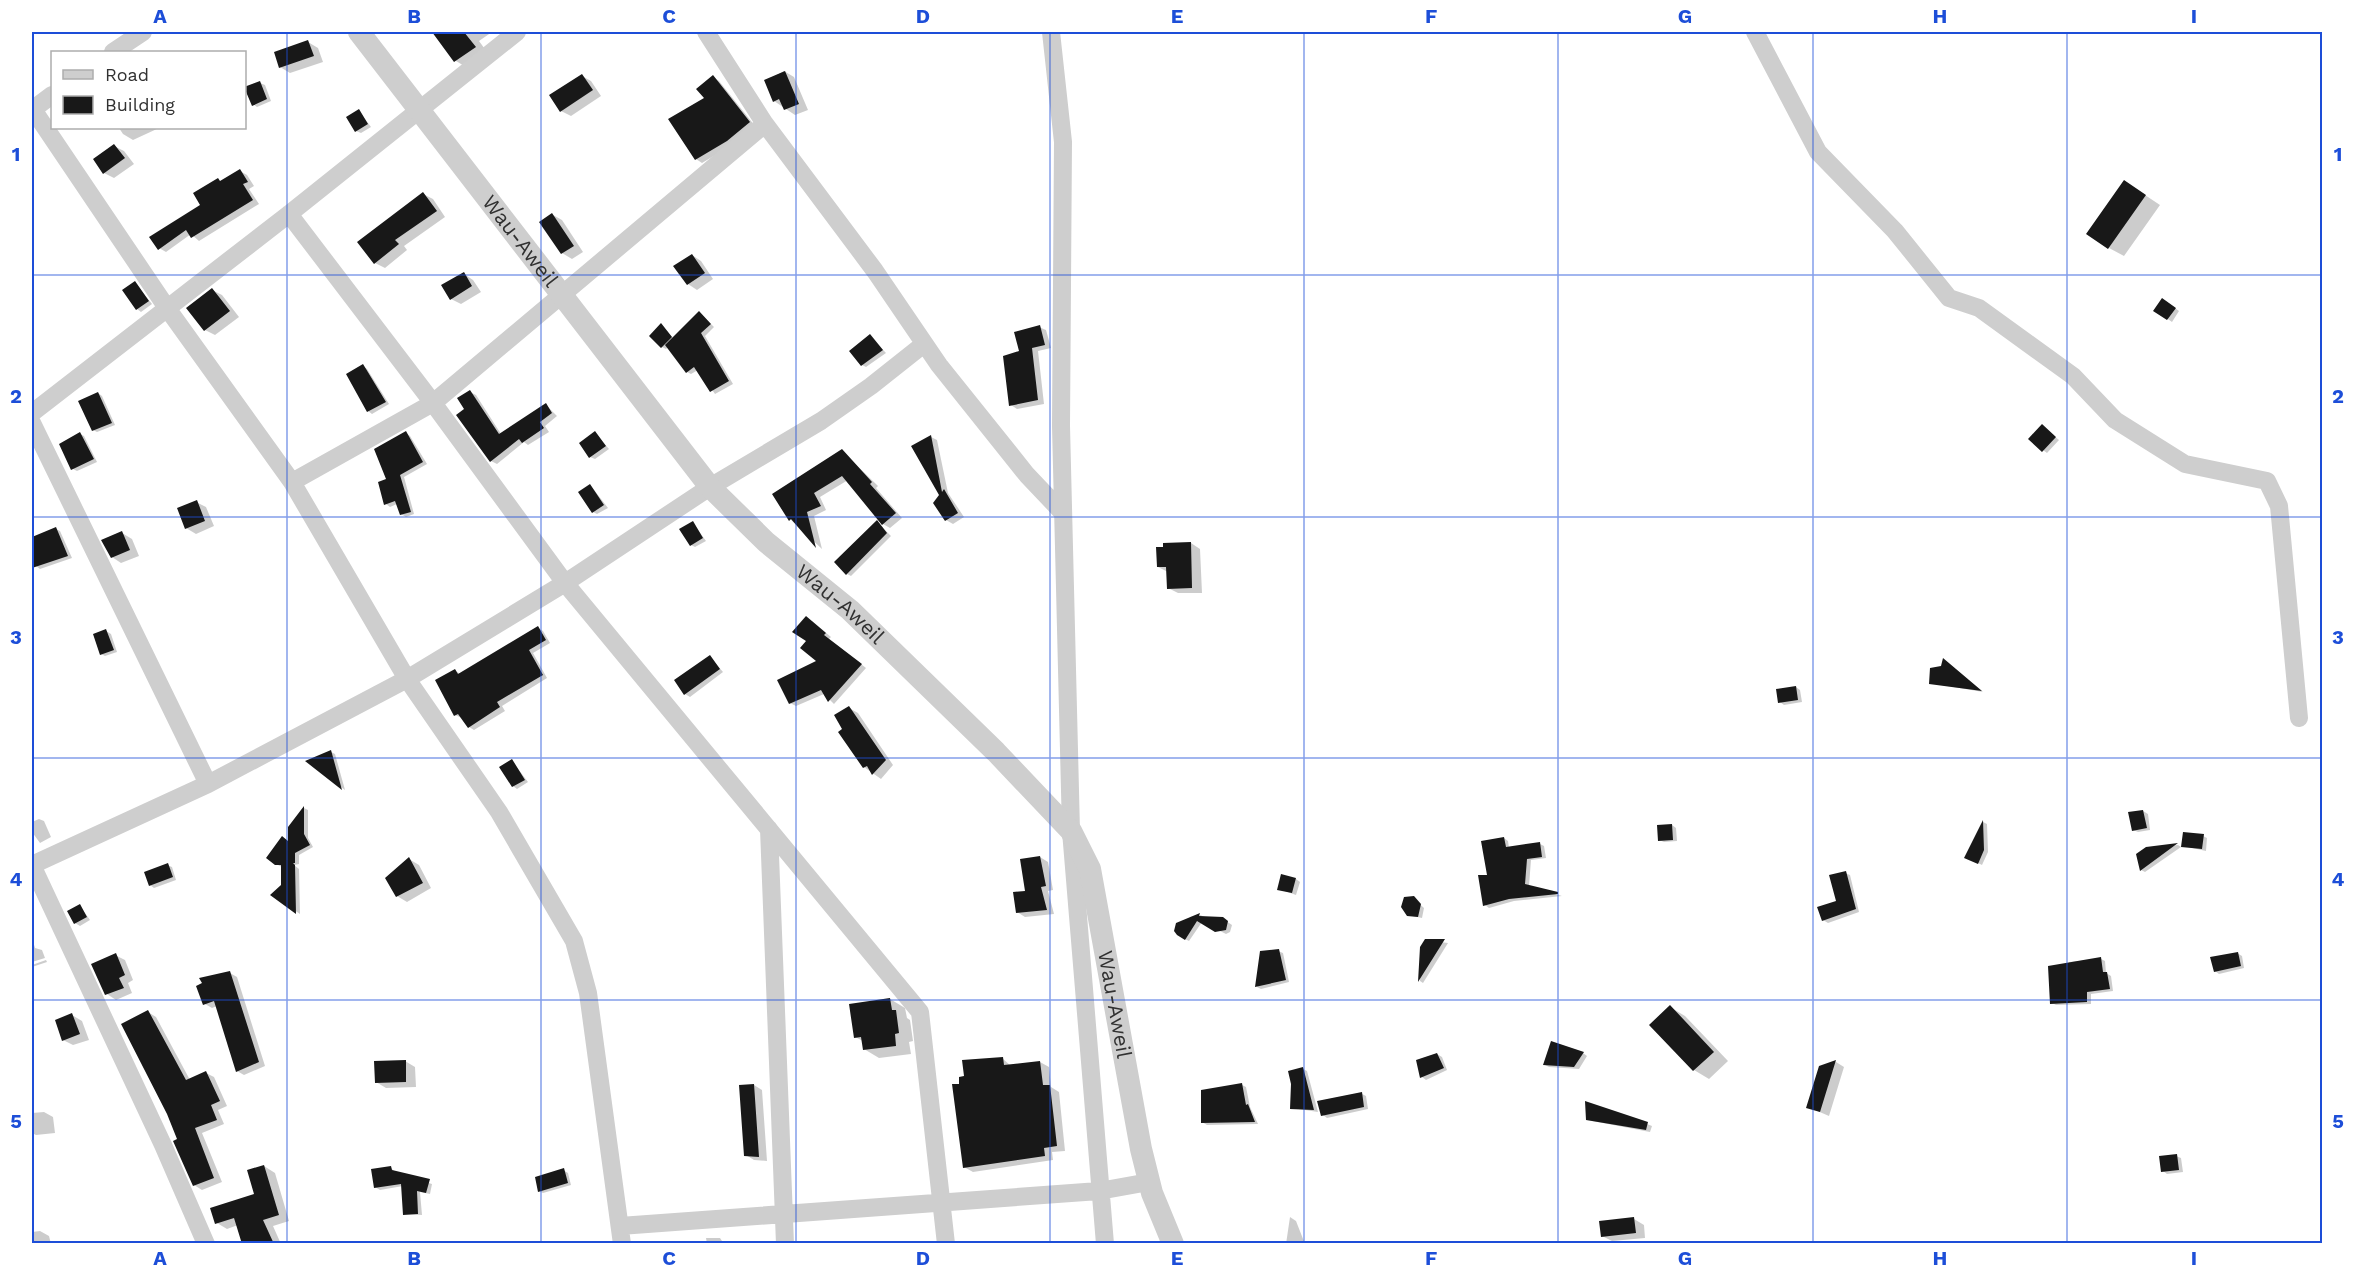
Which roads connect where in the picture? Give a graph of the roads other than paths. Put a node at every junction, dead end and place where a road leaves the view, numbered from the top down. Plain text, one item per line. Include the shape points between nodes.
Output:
1 (143, 32) edge
2 (359, 32) edge
3 (517, 32) edge
4 (706, 32) edge
5 (1051, 32) edge
6 (1755, 32) edge
7 (114, 51) edge
8 (51, 96) edge
9 (32, 109) edge
10 (420, 111) junction
11 (765, 124) junction
12 (290, 214) junction
13 (561, 296) junction
14 (167, 308) junction
15 (924, 344) junction
16 (434, 403) junction
17 (32, 412) edge
18 (32, 423) edge
19 (292, 482) junction
20 (710, 487) junction
21 (1063, 513) junction
22 (565, 583) junction
23 (407, 679) junction
24 (2299, 718) dead end
25 (208, 784) junction
26 (769, 829) junction
27 (1071, 831) junction
28 (32, 865) edge
29 (1149, 1182) junction
30 (1099, 1191) junction
31 (942, 1203) junction
32 (782, 1214) junction
33 (621, 1235) edge
34 (206, 1244) edge
35 (785, 1244) edge
36 (946, 1244) edge
37 (1105, 1244) edge
38 (1173, 1244) edge

1 - 7 street
2 - 10 street, Wau-Aweil
3 - 10 street
4 - 11 street
5 - 21 street via 1063,142
6 - 24 street via 1818,152 1894,231 1949,298 1979,308 2073,376 2115,420 2185,464 2267,481 2279,506
8 - 9 street
9 - 14 street
10 - 12 street
10 - 13 street, Wau-Aweil
11 - 13 street
11 - 15 street via 875,271
12 - 14 street
12 - 16 street
13 - 16 street
13 - 20 street, Wau-Aweil
14 - 17 street
14 - 19 street
15 - 20 street via 852,400
15 - 21 street via 1027,475
16 - 19 street
16 - 22 street
18 - 25 street
19 - 23 street
20 - 22 street
20 - 27 street, Wau-Aweil via 766,542 850,610
21 - 27 street
22 - 23 street
22 - 26 street
23 - 25 street
23 - 33 street via 499,812 574,941 588,993
25 - 28 street
26 - 31 street via 920,1011
26 - 32 street
27 - 29 street, Wau-Aweil via 1090,869
27 - 30 street
28 - 34 street
29 - 30 street
29 - 38 street, Wau-Aweil
30 - 31 street
30 - 37 street
31 - 32 street
31 - 36 street
32 - 33 street
32 - 35 street

